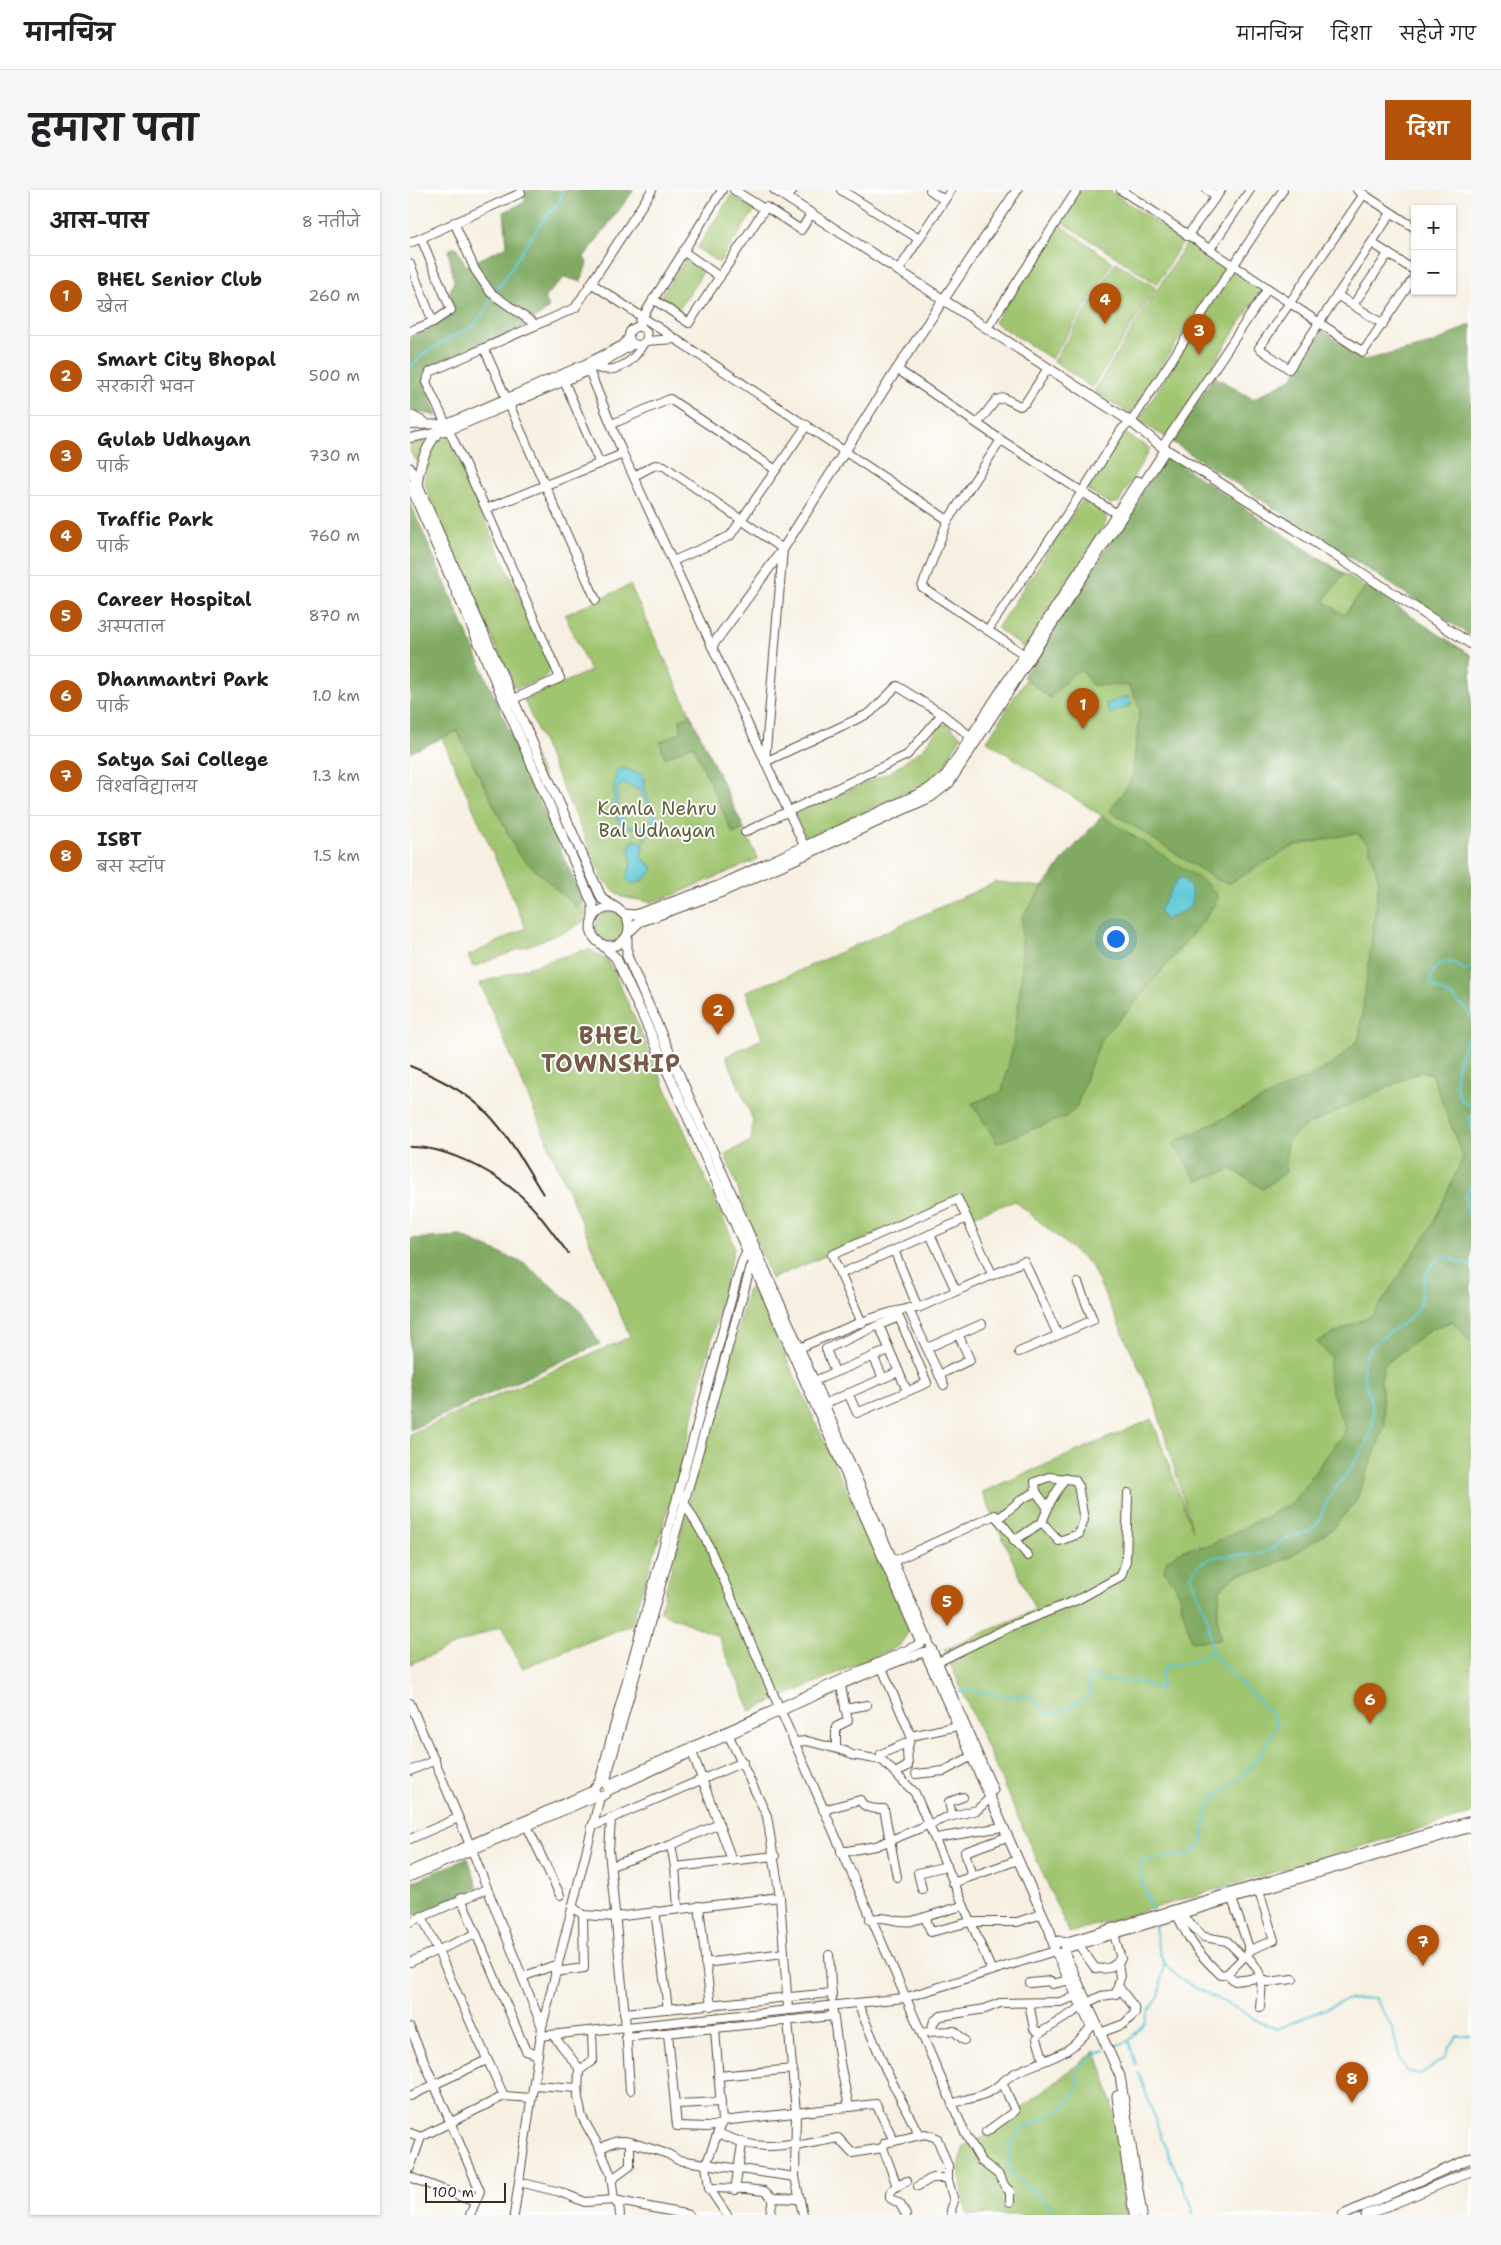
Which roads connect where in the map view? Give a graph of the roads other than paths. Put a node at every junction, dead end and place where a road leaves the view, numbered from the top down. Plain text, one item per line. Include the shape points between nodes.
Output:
1 (652, 190) edge
2 (722, 190) edge
3 (734, 190) edge
4 (775, 190) edge
5 (793, 190) edge
6 (841, 190) edge
7 (930, 190) edge
8 (951, 190) edge
9 (1017, 190) edge
10 (1078, 190) edge
11 (1121, 190) edge
12 (1207, 190) edge
13 (1250, 190) edge
14 (1283, 190) edge
15 (521, 192) dead end
16 (1360, 192) edge
17 (1219, 193) edge
18 (787, 198) junction
19 (944, 200) junction
20 (764, 209) junction
21 (811, 214) junction
22 (1392, 214) junction
23 (454, 222) junction
24 (1411, 226) edge
25 (1187, 236) junction
26 (421, 238) junction
27 (919, 239) junction
28 (410, 243) edge
29 (1372, 243) junction
30 (1210, 249) junction
31 (684, 251) junction
32 (1388, 254) junction
33 (410, 264) edge
34 (1232, 266) junction
35 (1411, 268) edge
36 (898, 271) junction
37 (720, 277) junction
38 (1411, 282) edge
39 (591, 283) junction
40 (1267, 290) junction
41 (1337, 295) junction
42 (653, 298) junction
43 (944, 302) junction
44 (1288, 302) junction
45 (1353, 305) junction
46 (642, 316) junction
47 (433, 322) junction
48 (1320, 322) junction
49 (1383, 324) junction
50 (536, 325) junction
51 (641, 327) junction
52 (986, 328) junction
53 (410, 331) edge
54 (675, 339) junction
55 (631, 340) junction
56 (644, 342) junction
57 (484, 348) junction
58 (1048, 368) junction
59 (592, 369) junction
60 (896, 369) junction
61 (564, 381) junction
62 (508, 402) junction
63 (410, 415) edge
64 (1131, 422) junction
65 (426, 423) junction
66 (612, 424) junction
67 (978, 424) junction
68 (410, 425) edge
69 (807, 425) junction
70 (448, 427) junction
71 (438, 432) junction
72 (410, 438) edge
73 (1001, 440) junction
74 (1164, 448) junction
75 (844, 451) junction
76 (624, 454) junction
77 (600, 464) junction
78 (410, 468) edge
79 (776, 470) junction
80 (634, 476) junction
81 (414, 485) edge
82 (545, 486) junction
83 (1082, 492) junction
84 (486, 509) junction
85 (1119, 515) junction
86 (742, 520) junction
87 (948, 520) junction
88 (782, 550) junction
89 (673, 562) junction
90 (596, 600) dead end
91 (988, 630) junction
92 (1471, 644) edge
93 (712, 646) junction
94 (1027, 656) junction
95 (509, 701) junction
96 (942, 714) junction
97 (974, 739) junction
98 (765, 762) junction
99 (788, 812) junction
100 (745, 832) dead end
101 (806, 850) junction
102 (674, 905) junction
103 (621, 911) junction
104 (592, 919) junction
105 (628, 935) junction
106 (602, 945) junction
107 (967, 1218) junction
108 (930, 1234) junction
109 (753, 1240) junction
110 (748, 1250) junction
111 (894, 1250) junction
112 (758, 1251) junction
113 (752, 1260) junction
114 (840, 1274) junction
115 (992, 1274) junction
116 (1078, 1283) dead end
117 (956, 1291) junction
118 (908, 1308) junction
119 (918, 1308) junction
120 (781, 1315) junction
121 (862, 1323) junction
122 (982, 1324) dead end
123 (879, 1325) junction
124 (958, 1334) junction
125 (1058, 1335) junction
126 (927, 1348) junction
127 (796, 1350) junction
128 (889, 1350) junction
129 (1018, 1352) dead end
130 (873, 1356) junction
131 (835, 1372) junction
132 (898, 1372) junction
133 (939, 1375) junction
134 (883, 1378) junction
135 (814, 1381) junction
136 (944, 1386) dead end
137 (907, 1391) junction
138 (848, 1394) junction
139 (824, 1404) junction
140 (836, 1441) junction
141 (1065, 1478) junction
142 (1036, 1492) junction
143 (679, 1493) junction
144 (1128, 1493) dead end
145 (685, 1504) junction
146 (1048, 1508) junction
147 (998, 1519) junction
148 (1042, 1522) junction
149 (1014, 1541) junction
150 (1028, 1556) dead end
151 (894, 1561) junction
152 (925, 1647) junction
153 (938, 1662) junction
154 (882, 1668) junction
155 (841, 1686) junction
156 (410, 1703) edge
157 (867, 1705) dead end
158 (845, 1709) junction
159 (779, 1710) junction
160 (958, 1726) junction
161 (729, 1736) junction
162 (910, 1739) junction
163 (794, 1742) junction
164 (836, 1748) junction
165 (692, 1752) junction
166 (882, 1754) dead end
167 (972, 1756) junction
168 (434, 1760) junction
169 (743, 1762) junction
170 (410, 1771) edge
171 (896, 1773) junction
172 (916, 1774) dead end
173 (702, 1778) junction
174 (605, 1785) junction
175 (597, 1794) junction
176 (963, 1797) dead end
177 (990, 1798) junction
178 (823, 1810) junction
179 (952, 1816) junction
180 (458, 1818) junction
181 (611, 1819) junction
182 (1471, 1821) edge
183 (719, 1824) junction
184 (929, 1824) junction
185 (527, 1826) junction
186 (1003, 1827) junction
187 (591, 1828) junction
188 (1471, 1828) edge
189 (1008, 1837) junction
190 (936, 1838) junction
191 (1424, 1838) junction
192 (410, 1839) edge
193 (890, 1840) junction
194 (671, 1845) junction
195 (471, 1848) junction
196 (841, 1852) junction
197 (775, 1856) junction
198 (732, 1860) junction
199 (1018, 1860) junction
200 (611, 1866) junction
201 (947, 1866) junction
202 (675, 1867) junction
203 (410, 1871) edge
204 (972, 1876) junction
205 (410, 1877) edge
206 (897, 1877) dead end
207 (953, 1883) junction
208 (1272, 1884) junction
209 (488, 1889) junction
210 (922, 1889) dead end
211 (1259, 1891) junction
212 (560, 1895) dead end
213 (780, 1896) junction
214 (461, 1898) junction
215 (1232, 1899) junction
216 (572, 1906) junction
217 (699, 1906) junction
218 (962, 1906) junction
219 (678, 1908) junction
220 (1191, 1908) junction
221 (655, 1911) junction
222 (948, 1911) junction
223 (1042, 1914) junction
224 (583, 1915) junction
225 (1178, 1915) junction
226 (422, 1916) junction
227 (1162, 1916) junction
228 (615, 1917) junction
229 (925, 1917) junction
230 (870, 1920) junction
231 (1148, 1920) junction
232 (410, 1922) edge
233 (970, 1922) junction
234 (954, 1926) junction
235 (476, 1934) junction
236 (1114, 1934) junction
237 (1079, 1945) junction
238 (1060, 1948) junction
239 (436, 1950) junction
240 (784, 1953) junction
241 (829, 1955) dead end
242 (1246, 1955) junction
243 (1118, 1961) junction
244 (410, 1962) edge
245 (705, 1963) junction
246 (556, 1968) junction
247 (992, 1971) junction
248 (1227, 1974) junction
249 (522, 1977) junction
250 (1070, 1980) junction
251 (1262, 1980) junction
252 (1293, 1980) dead end
253 (1030, 1983) dead end
254 (1118, 1986) junction
255 (832, 1993) junction
256 (1077, 1996) junction
257 (787, 1997) junction
258 (904, 1998) junction
259 (1029, 2003) junction
260 (858, 2004) junction
261 (833, 2005) junction
262 (1084, 2005) junction
263 (711, 2006) junction
264 (1260, 2007) dead end
265 (668, 2009) junction
266 (788, 2009) junction
267 (624, 2013) junction
268 (833, 2016) junction
269 (788, 2020) junction
270 (542, 2027) junction
271 (626, 2027) junction
272 (1091, 2027) junction
273 (410, 2028) edge
274 (715, 2029) junction
275 (592, 2031) junction
276 (931, 2031) junction
277 (920, 2033) junction
278 (1100, 2033) junction
279 (668, 2034) junction
280 (553, 2035) junction
281 (540, 2036) junction
282 (626, 2037) junction
283 (1037, 2039) dead end
284 (964, 2040) dead end
285 (1103, 2045) junction
286 (538, 2055) junction
287 (1109, 2058) junction
288 (487, 2060) junction
289 (1044, 2061) junction
290 (580, 2070) junction
291 (793, 2070) junction
292 (718, 2076) junction
293 (435, 2084) junction
294 (1003, 2084) junction
295 (534, 2086) junction
296 (578, 2088) junction
297 (630, 2090) dead end
298 (410, 2096) edge
299 (504, 2096) junction
300 (531, 2098) junction
301 (720, 2102) junction
302 (676, 2104) junction
303 (952, 2104) junction
304 (850, 2107) junction
305 (796, 2113) junction
306 (451, 2122) junction
307 (722, 2122) junction
308 (718, 2132) junction
309 (986, 2132) dead end
310 (410, 2133) edge
311 (919, 2135) junction
312 (422, 2137) junction
313 (894, 2141) junction
314 (630, 2142) junction
315 (742, 2144) junction
316 (796, 2144) junction
317 (883, 2148) junction
318 (600, 2149) junction
319 (1471, 2158) edge
320 (706, 2165) junction
321 (738, 2166) junction
322 (410, 2168) edge
323 (1471, 2171) edge
324 (796, 2173) junction
325 (948, 2173) junction
326 (410, 2177) edge
327 (611, 2180) junction
328 (907, 2180) dead end
329 (519, 2182) junction
330 (897, 2186) junction
331 (918, 2186) dead end
332 (709, 2188) junction
333 (736, 2190) junction
334 (773, 2198) junction
335 (800, 2199) junction
336 (614, 2200) junction
337 (475, 2202) junction
338 (1010, 2202) dead end
339 (803, 2211) edge
340 (470, 2215) edge
341 (514, 2215) edge
342 (620, 2215) edge
343 (689, 2215) edge
344 (727, 2215) edge
345 (770, 2215) edge
346 (906, 2215) edge
347 (952, 2215) edge
348 (1134, 2215) edge
349 (1142, 2215) edge
350 (1343, 2215) edge
351 (1366, 2215) edge

1 - 39 street
2 - 31 street
3 - 20 street
4 - 18 main road
5 - 18 street
6 - 27 street
7 - 19 street
8 - 19 street
9 - 43 main road
10 - 52 street
11 - 25 street
12 - 17 street
13 - 30 street
14 - 34 street
15 - 23 street
16 - 22 street
16 - 44 street
17 - 25 street
18 - 21 main road
19 - 27 street
20 - 21 street via 766,207 801,230
20 - 37 street
21 - 36 main road
22 - 24 street
22 - 29 street
23 - 26 street
23 - 50 street via 474,270 491,294
25 - 30 street
26 - 28 street
26 - 47 street via 451,310
27 - 36 street
29 - 32 street
29 - 41 street
30 - 34 street
31 - 37 street
31 - 42 street
32 - 35 street
32 - 45 street
33 - 47 street
34 - 40 street
34 - 64 street
36 - 43 main road
37 - 42 street via 689,322
38 - 49 street
39 - 46 street
39 - 50 street via 575,308
40 - 44 street
40 - 74 street
41 - 45 street
41 - 48 street
42 - 46 street
43 - 52 main road
43 - 60 main road
44 - 48 street
44 - 48 street via 1258,348 1289,369
45 - 49 street
46 - 51 street
46 - 54 street
47 - 53 street
48 - 49 street via 1363,352
50 - 57 street
51 - 55 street via 632,328
51 - 56 street via 647,332
52 - 58 main road
54 - 56 street
54 - 69 street
55 - 56 street
55 - 59 street
55 - 62 street
56 - 59 street via 633,359 618,368
57 - 62 street
57 - 70 street via 430,372 426,382
58 - 64 main road
58 - 67 street via 1026,402 1020,406 1004,398 996,400
59 - 61 street
59 - 66 street
60 - 67 street
60 - 75 main road
61 - 62 street
61 - 77 street
62 - 70 street
62 - 82 street
63 - 65 main road
64 - 74 main road
64 - 83 street via 1122,429
65 - 68 street
65 - 70 street
66 - 76 street
66 - 79 street via 670,399
67 - 73 street
69 - 75 street
69 - 79 street
70 - 71 street
70 - 84 street
71 - 72 street
71 - 81 main road via 427,447
73 - 83 street
73 - 87 street
74 - 85 main road
74 - 92 main road
75 - 87 street
75 - 88 main road
76 - 77 street
76 - 80 street
77 - 82 street
78 - 81 main road
79 - 86 street
80 - 86 street via 655,465 664,466
80 - 89 street
81 - 95 main road
82 - 84 street
82 - 90 street
83 - 85 street
83 - 91 street
84 - 95 street via 560,678
85 - 94 main road
86 - 88 street
86 - 89 street via 730,536
87 - 91 street via 922,587
88 - 93 main road
88 - 98 street
89 - 93 street
91 - 94 street
93 - 98 street
94 - 97 main road
95 - 103 main road via 602,898
95 - 104 main road via 593,904
96 - 97 street
96 - 98 street via 897,686 870,713
96 - 99 street via 907,755
97 - 101 main road via 944,778 927,790
98 - 99 street
99 - 100 street
99 - 101 street
101 - 102 main road
102 - 103 main road via 635,915
102 - 105 main road via 639,922
103 - 104 main road via 606,908
103 - 105 main road via 628,919
104 - 106 main road via 592,932
105 - 106 main road via 619,944
105 - 109 main road via 627,956
106 - 110 main road via 616,958
107 - 108 street
107 - 114 street via 958,1199 832,1256
107 - 115 street
108 - 111 street
108 - 117 street
109 - 110 street
109 - 112 main road
110 - 113 main road
110 - 143 street via 741,1264
111 - 114 street
111 - 119 street
112 - 113 street
112 - 120 main road
113 - 120 main road
113 - 145 street
114 - 121 street
115 - 117 street
115 - 125 street via 1024,1261
116 - 125 street via 1093,1320
117 - 119 street
118 - 119 street
118 - 121 street
118 - 126 street
120 - 127 main road
121 - 127 street
122 - 124 street
123 - 128 street
123 - 131 street via 826,1349
123 - 137 street via 899,1317 928,1381
124 - 126 street
124 - 133 street via 970,1360
125 - 129 street
126 - 133 street
127 - 135 main road
127 - 140 main road
128 - 130 street
128 - 132 street
130 - 131 street
130 - 134 street
131 - 135 street
132 - 134 street
132 - 137 street
133 - 136 street
134 - 138 street
135 - 139 main road
137 - 138 street via 858,1413
138 - 139 street
139 - 140 main road
140 - 151 main road
140 - 152 main road
141 - 142 street via 1050,1477 1035,1482
141 - 146 street
141 - 148 street via 1075,1480 1078,1485 1084,1525 1079,1534 1059,1541
142 - 146 street
142 - 147 street
143 - 145 street
143 - 174 street
144 - 153 street via 1126,1561 1121,1576 1077,1600 1011,1626
145 - 159 street via 706,1542
145 - 174 street
146 - 148 street
147 - 149 street
147 - 151 street via 995,1515
148 - 149 street
149 - 150 street
151 - 152 main road
152 - 153 main road
152 - 154 street
152 - 159 street
152 - 160 main road
153 - 238 main road
154 - 155 street
154 - 162 street
155 - 158 street
155 - 159 street
156 - 168 street
157 - 158 street
158 - 164 street via 848,1722 836,1727
159 - 161 street
159 - 163 street
159 - 174 street
160 - 162 street
160 - 167 main road
161 - 165 street
161 - 169 street
162 - 166 street
162 - 171 street via 908,1766
163 - 164 street via 807,1741
163 - 178 street
164 - 171 street via 852,1756 882,1760
165 - 173 street
165 - 174 street
167 - 172 street via 944,1771
167 - 177 main road
168 - 170 street
168 - 180 street
169 - 173 street
169 - 197 street via 767,1816
171 - 184 street via 917,1795
173 - 181 street
173 - 183 street
174 - 175 street via 595,1786
174 - 175 street via 606,1795
175 - 185 street
175 - 187 street
175 - 195 street
176 - 179 street via 950,1802
177 - 179 street via 977,1810
177 - 186 main road
178 - 193 street via 860,1800 870,1809 884,1809
178 - 196 street
179 - 184 street
180 - 192 street
180 - 195 street
181 - 187 street
181 - 200 street
182 - 191 main road
183 - 194 street
183 - 198 street
184 - 190 street
184 - 193 street
185 - 195 street
185 - 212 street
186 - 189 main road
186 - 190 street
187 - 216 street
188 - 191 main road
189 - 199 main road
189 - 204 street via 965,1852
190 - 201 street
191 - 208 main road
193 - 196 street via 863,1850
193 - 206 street
194 - 200 street
194 - 202 street
195 - 203 street
195 - 205 street
195 - 209 street
196 - 230 street
197 - 198 street
197 - 213 street
198 - 202 street
199 - 204 street
199 - 223 main road
200 - 228 street
201 - 207 street
201 - 210 street via 918,1873
202 - 219 street
204 - 207 street
207 - 218 street
208 - 211 main road
208 - 220 main road
209 - 214 street
209 - 249 street
211 - 215 main road
211 - 242 street via 1274,1940
213 - 217 street
213 - 240 street
214 - 226 street
214 - 235 street
215 - 220 main road
215 - 242 street
216 - 224 street
216 - 246 street
217 - 219 street
217 - 245 street
218 - 222 street
218 - 233 street
219 - 221 street
220 - 225 main road
220 - 227 main road
221 - 228 street
221 - 265 street
222 - 229 street
222 - 234 street
223 - 233 street via 1017,1922
223 - 238 main road
224 - 228 street
224 - 246 street via 584,1968
225 - 227 main road
225 - 242 street via 1204,1937 1227,1941
225 - 248 street via 1200,1957 1220,1975
226 - 232 street
226 - 239 street
227 - 231 main road
228 - 267 street
229 - 230 street via 905,1922 882,1916
229 - 234 street via 930,1932
230 - 258 street
231 - 236 main road
231 - 238 main road
233 - 234 street
233 - 247 street
235 - 239 street
235 - 286 street via 526,2051
236 - 237 main road
236 - 243 street via 1121,1956
237 - 238 main road
237 - 243 street via 1095,1968 1105,1970
238 - 247 street
238 - 250 main road
238 - 262 main road
239 - 244 street
239 - 288 street
240 - 245 street
240 - 257 street
241 - 255 street
242 - 248 street
242 - 251 street via 1257,1967
243 - 254 street
245 - 263 street
246 - 249 street
246 - 270 street
247 - 258 street
248 - 251 street via 1235,1981
249 - 270 street
250 - 253 street via 1052,1984 1051,1981
250 - 256 main road
251 - 252 street
251 - 264 street
254 - 262 street via 1116,1994 1101,1996
254 - 278 street via 1136,2013 1124,2024
255 - 257 street
255 - 261 street
256 - 259 street via 1060,2002
256 - 262 main road
257 - 263 street
257 - 266 street
258 - 260 street
258 - 277 street
259 - 262 street via 1034,2029 1040,2033
259 - 276 street via 1000,2003 985,2009 941,2016 934,2021
260 - 261 street
260 - 311 street
261 - 266 street
261 - 268 street
262 - 272 main road
262 - 278 main road
263 - 265 street
265 - 267 street
266 - 271 street
267 - 271 street
268 - 269 street
268 - 304 street
269 - 274 street
269 - 291 street
270 - 281 street
271 - 275 street
271 - 282 street
272 - 285 main road
272 - 289 street via 1066,2053
273 - 293 street
274 - 279 street
274 - 292 street
275 - 280 street
275 - 290 street via 593,2060
276 - 277 street
276 - 284 street via 954,2031
277 - 303 street
278 - 285 main road
279 - 282 street
279 - 302 street
280 - 281 street
280 - 290 street
281 - 286 street
282 - 297 street
283 - 289 street
285 - 287 main road
286 - 295 street
287 - 348 main road via 1115,2077
287 - 349 main road via 1120,2076
288 - 293 street
288 - 299 street
289 - 294 street via 1012,2075
290 - 296 street
291 - 292 street
291 - 305 street
292 - 301 street
293 - 298 street
293 - 306 street
294 - 303 street via 986,2094
294 - 309 street via 1015,2110
295 - 296 street
295 - 300 street
296 - 318 street via 582,2117
299 - 300 street
299 - 306 street
300 - 329 street
301 - 302 street
301 - 307 street
302 - 307 street via 677,2126 693,2124 708,2127
303 - 338 street via 978,2155 1010,2191
304 - 305 street
304 - 313 street via 876,2104
305 - 307 street
305 - 316 street
306 - 312 street
306 - 337 street via 480,2191
307 - 308 street
308 - 315 street
308 - 320 street
310 - 312 street
311 - 313 street
311 - 325 street via 937,2138
312 - 322 street
313 - 317 street via 886,2143
314 - 318 street via 621,2140
314 - 320 street via 678,2160
314 - 327 street via 630,2166
315 - 316 street via 768,2147
315 - 321 street
316 - 317 street via 838,2138 852,2153
316 - 324 street
317 - 330 street
318 - 327 street
319 - 350 main road
320 - 321 street
320 - 332 street
321 - 324 street
321 - 333 street
323 - 351 main road
324 - 335 street
325 - 331 street
325 - 347 street via 954,2201
326 - 337 street
327 - 336 street
328 - 330 street
329 - 336 street via 585,2202
329 - 341 street
330 - 346 street via 890,2193 890,2198 900,2204
332 - 333 street
332 - 344 street
333 - 334 street via 764,2191
334 - 335 street
334 - 345 street
335 - 339 street
336 - 342 street
336 - 343 street
337 - 340 street

